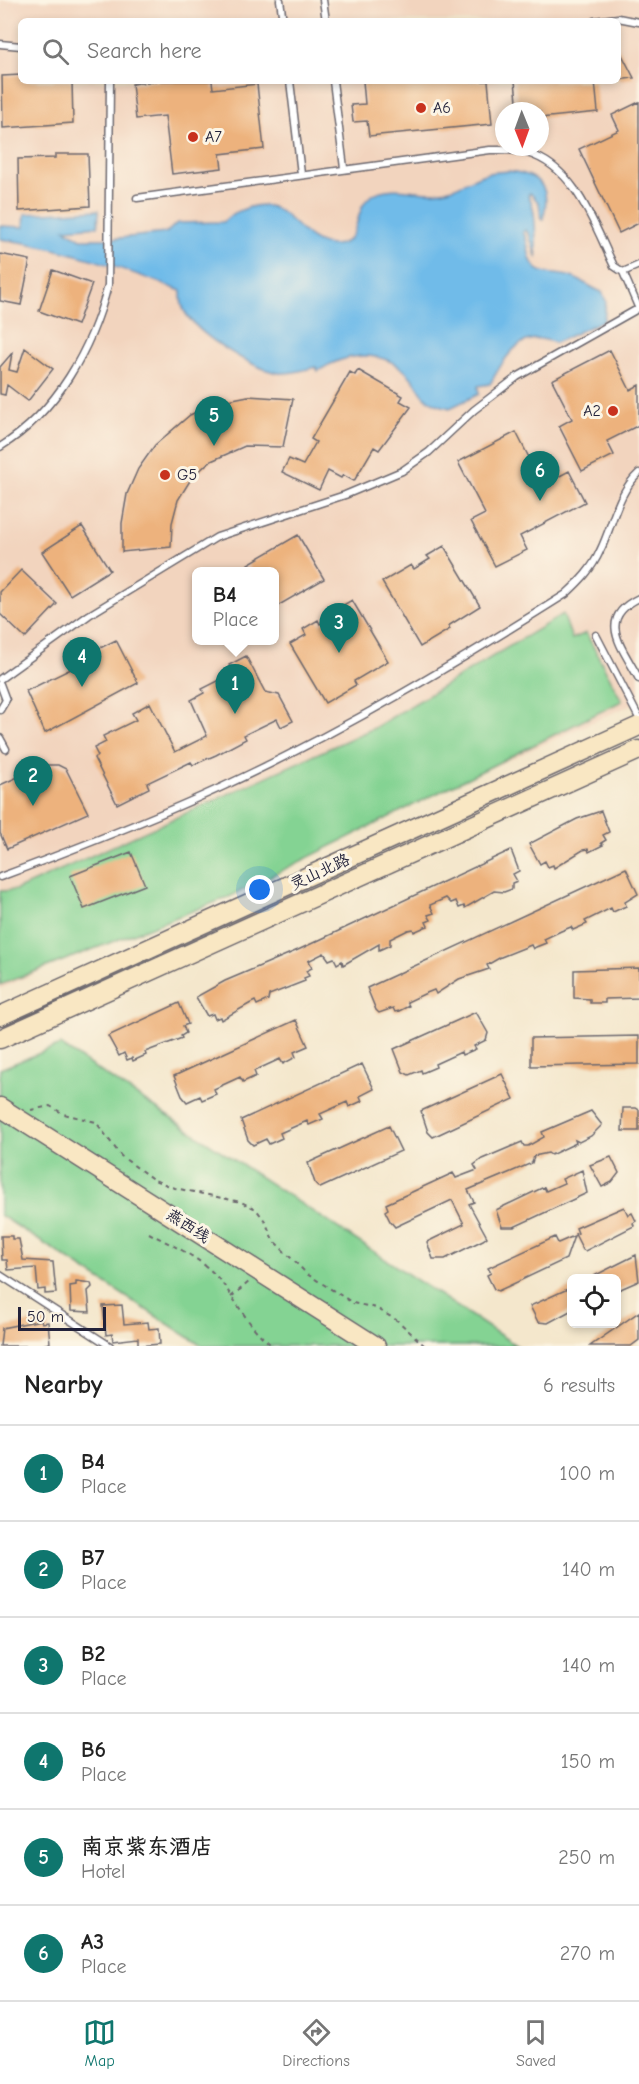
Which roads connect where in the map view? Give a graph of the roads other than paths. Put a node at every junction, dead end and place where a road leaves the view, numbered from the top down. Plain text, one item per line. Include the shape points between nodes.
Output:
1 (280, 0) edge
2 (323, 0) edge
3 (283, 18) edge
4 (326, 18) edge
5 (621, 19) edge
6 (639, 22) edge
7 (0, 44) edge
8 (18, 46) edge
9 (110, 84) edge
10 (290, 84) edge
11 (333, 84) edge
12 (344, 168) junction
13 (301, 174) junction
14 (137, 198) dead end
15 (639, 265) edge
16 (623, 272) junction
17 (637, 310) edge
18 (0, 447) edge
19 (639, 473) edge
20 (639, 598) edge
21 (596, 635) dead end
22 (0, 678) edge
23 (639, 680) edge
24 (0, 684) edge
25 (0, 710) edge
26 (639, 718) edge
27 (639, 726) edge
28 (0, 738) edge
29 (6, 749) dead end
30 (639, 750) edge
31 (0, 877) edge
32 (0, 1016) edge
33 (0, 1039) edge
34 (0, 1107) edge
35 (0, 1275) edge
36 (110, 1346) edge
37 (376, 1346) edge

1 - 3 lane
2 - 4 lane
5 - 6 lane
7 - 8 lane
9 - 18 lane via 108,285 95,328 74,368 41,411
10 - 13 lane
11 - 12 lane
12 - 13 lane
12 - 16 lane via 490,150 527,152 556,167 577,193 614,266
13 - 14 lane
15 - 16 lane
16 - 17 lane
17 - 22 lane via 517,377 402,471 345,495 218,537 89,615
19 - 31 lane via 620,500 600,552 584,578 557,600 417,687 225,786
20 - 23 lane via 621,609 614,624
21 - 26 lane
24 - 25 lane via 6,700
27 - 32 street, 灵山北路
28 - 29 lane
30 - 33 street, 灵山北路
34 - 37 street, 燕西线
35 - 36 lane

